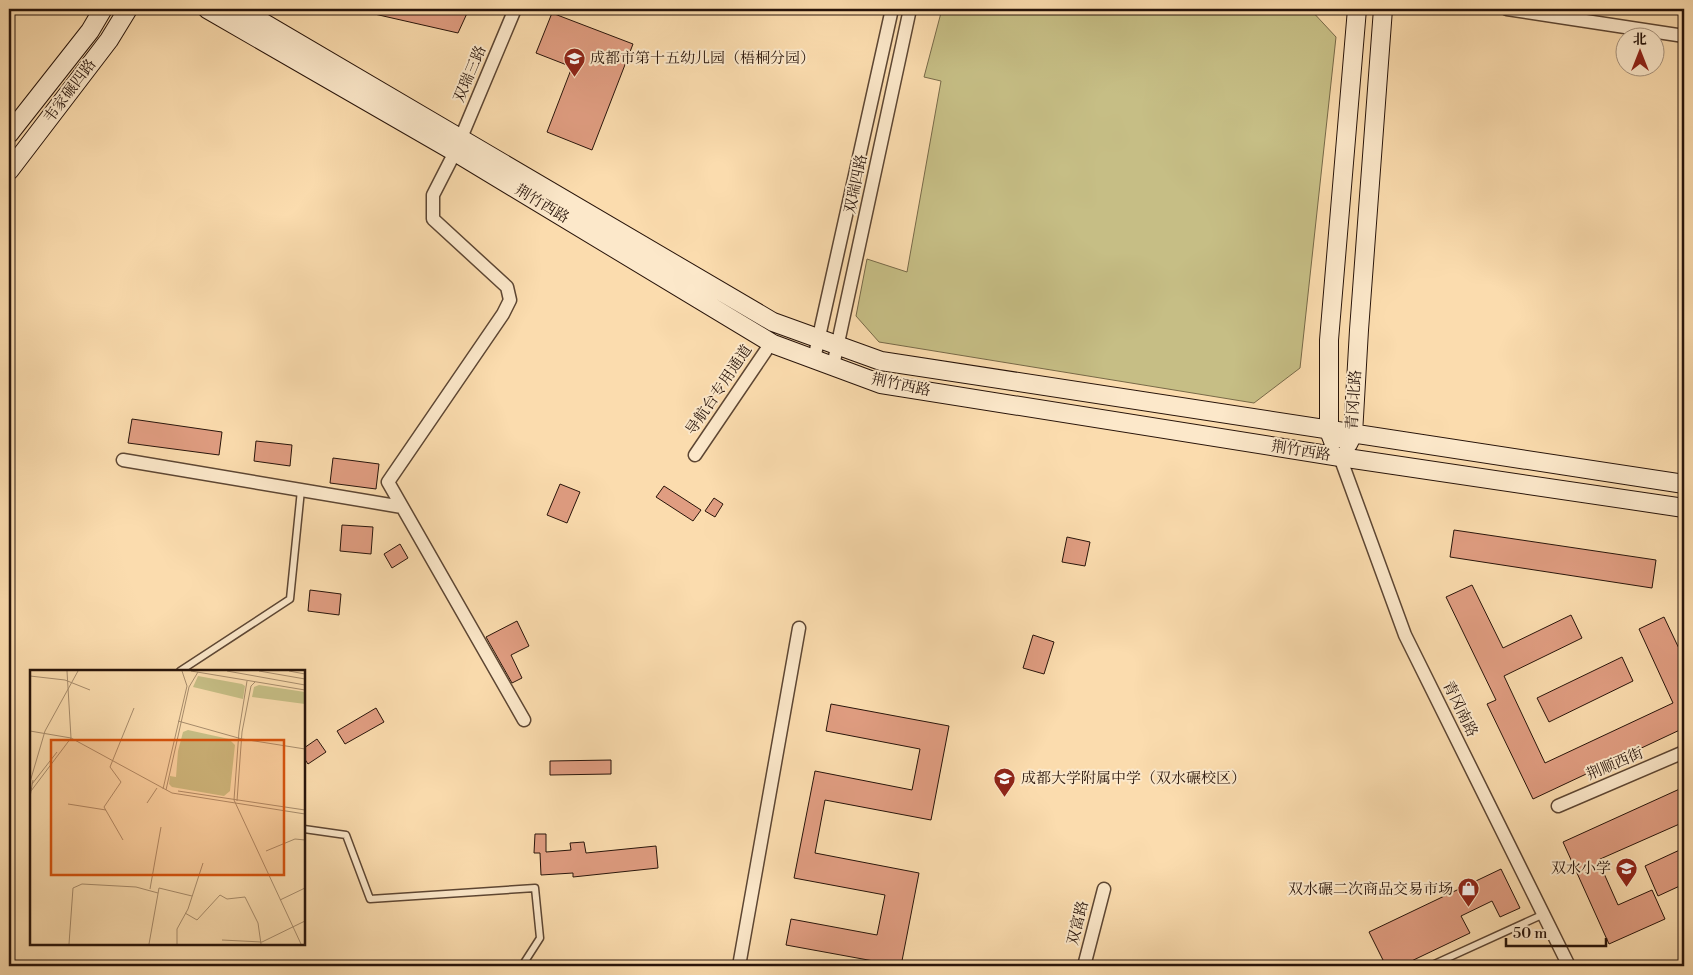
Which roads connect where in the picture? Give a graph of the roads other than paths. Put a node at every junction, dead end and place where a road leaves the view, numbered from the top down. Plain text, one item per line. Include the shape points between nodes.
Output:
1 (103, 9) edge
2 (128, 9) edge
3 (207, 9) edge
4 (240, 9) edge
5 (515, 9) edge
6 (892, 9) edge
7 (910, 9) edge
8 (1357, 9) edge
9 (1383, 9) edge
10 (1507, 9) edge
11 (1684, 36) edge
12 (9, 134) edge
13 (458, 145) junction
14 (9, 171) edge
15 (819, 339) junction
16 (771, 343) junction
17 (837, 346) junction
18 (814, 359) junction
19 (833, 366) junction
20 (1329, 431) junction
21 (1353, 434) junction
22 (695, 455) dead end
23 (1340, 457) junction
24 (123, 460) dead end
25 (1684, 484) edge
26 (302, 490) junction
27 (402, 507) junction
28 (1684, 508) edge
29 (799, 628) dead end
30 (182, 670) edge
31 (524, 720) dead end
32 (1684, 752) edge
33 (1558, 806) dead end
34 (305, 829) edge
35 (1104, 888) dead end
36 (1544, 914) junction
37 (522, 966) edge
38 (738, 966) edge
39 (1084, 966) edge
40 (1430, 966) edge
41 (1569, 966) edge

1 - 12 main road, 韦家碾四路 via 90,31
2 - 14 main road, 韦家碾四路 via 109,40
3 - 13 main road, 荆竹西路
4 - 13 main road, 荆竹西路
5 - 13 street, 双瑞三路
6 - 15 street, 双瑞四路
7 - 17 street, 双瑞四路
8 - 20 main road, 青冈北路 via 1329,340
9 - 21 main road, 青冈北路
10 - 11 street
13 - 15 main road, 荆竹西路 via 772,322
13 - 16 main road, 荆竹西路
13 - 27 street, 双瑞三路 via 433,195 433,219 507,287 510,300 388,482
15 - 17 main road, 荆竹西路
15 - 18 street, 双瑞四路
16 - 18 main road, 荆竹西路
16 - 22 street, 导航台专用通道
17 - 19 street, 双瑞四路
17 - 20 main road, 荆竹西路 via 881,362
18 - 19 main road, 荆竹西路
19 - 23 main road, 荆竹西路 via 881,384
20 - 21 main road, 荆竹西路
20 - 23 main road, 青冈北路
21 - 23 main road, 青冈北路
21 - 25 main road, 荆竹西路
23 - 28 main road, 荆竹西路
23 - 36 street, 青冈南路 via 1405,635
24 - 26 street
26 - 27 street
26 - 30 lane via 290,599
27 - 31 street
29 - 38 street
32 - 33 street, 荆顺西街
34 - 37 lane via 346,835 370,899 535,888 540,938
35 - 39 street, 双富路
36 - 40 lane
36 - 41 street, 青冈南路

